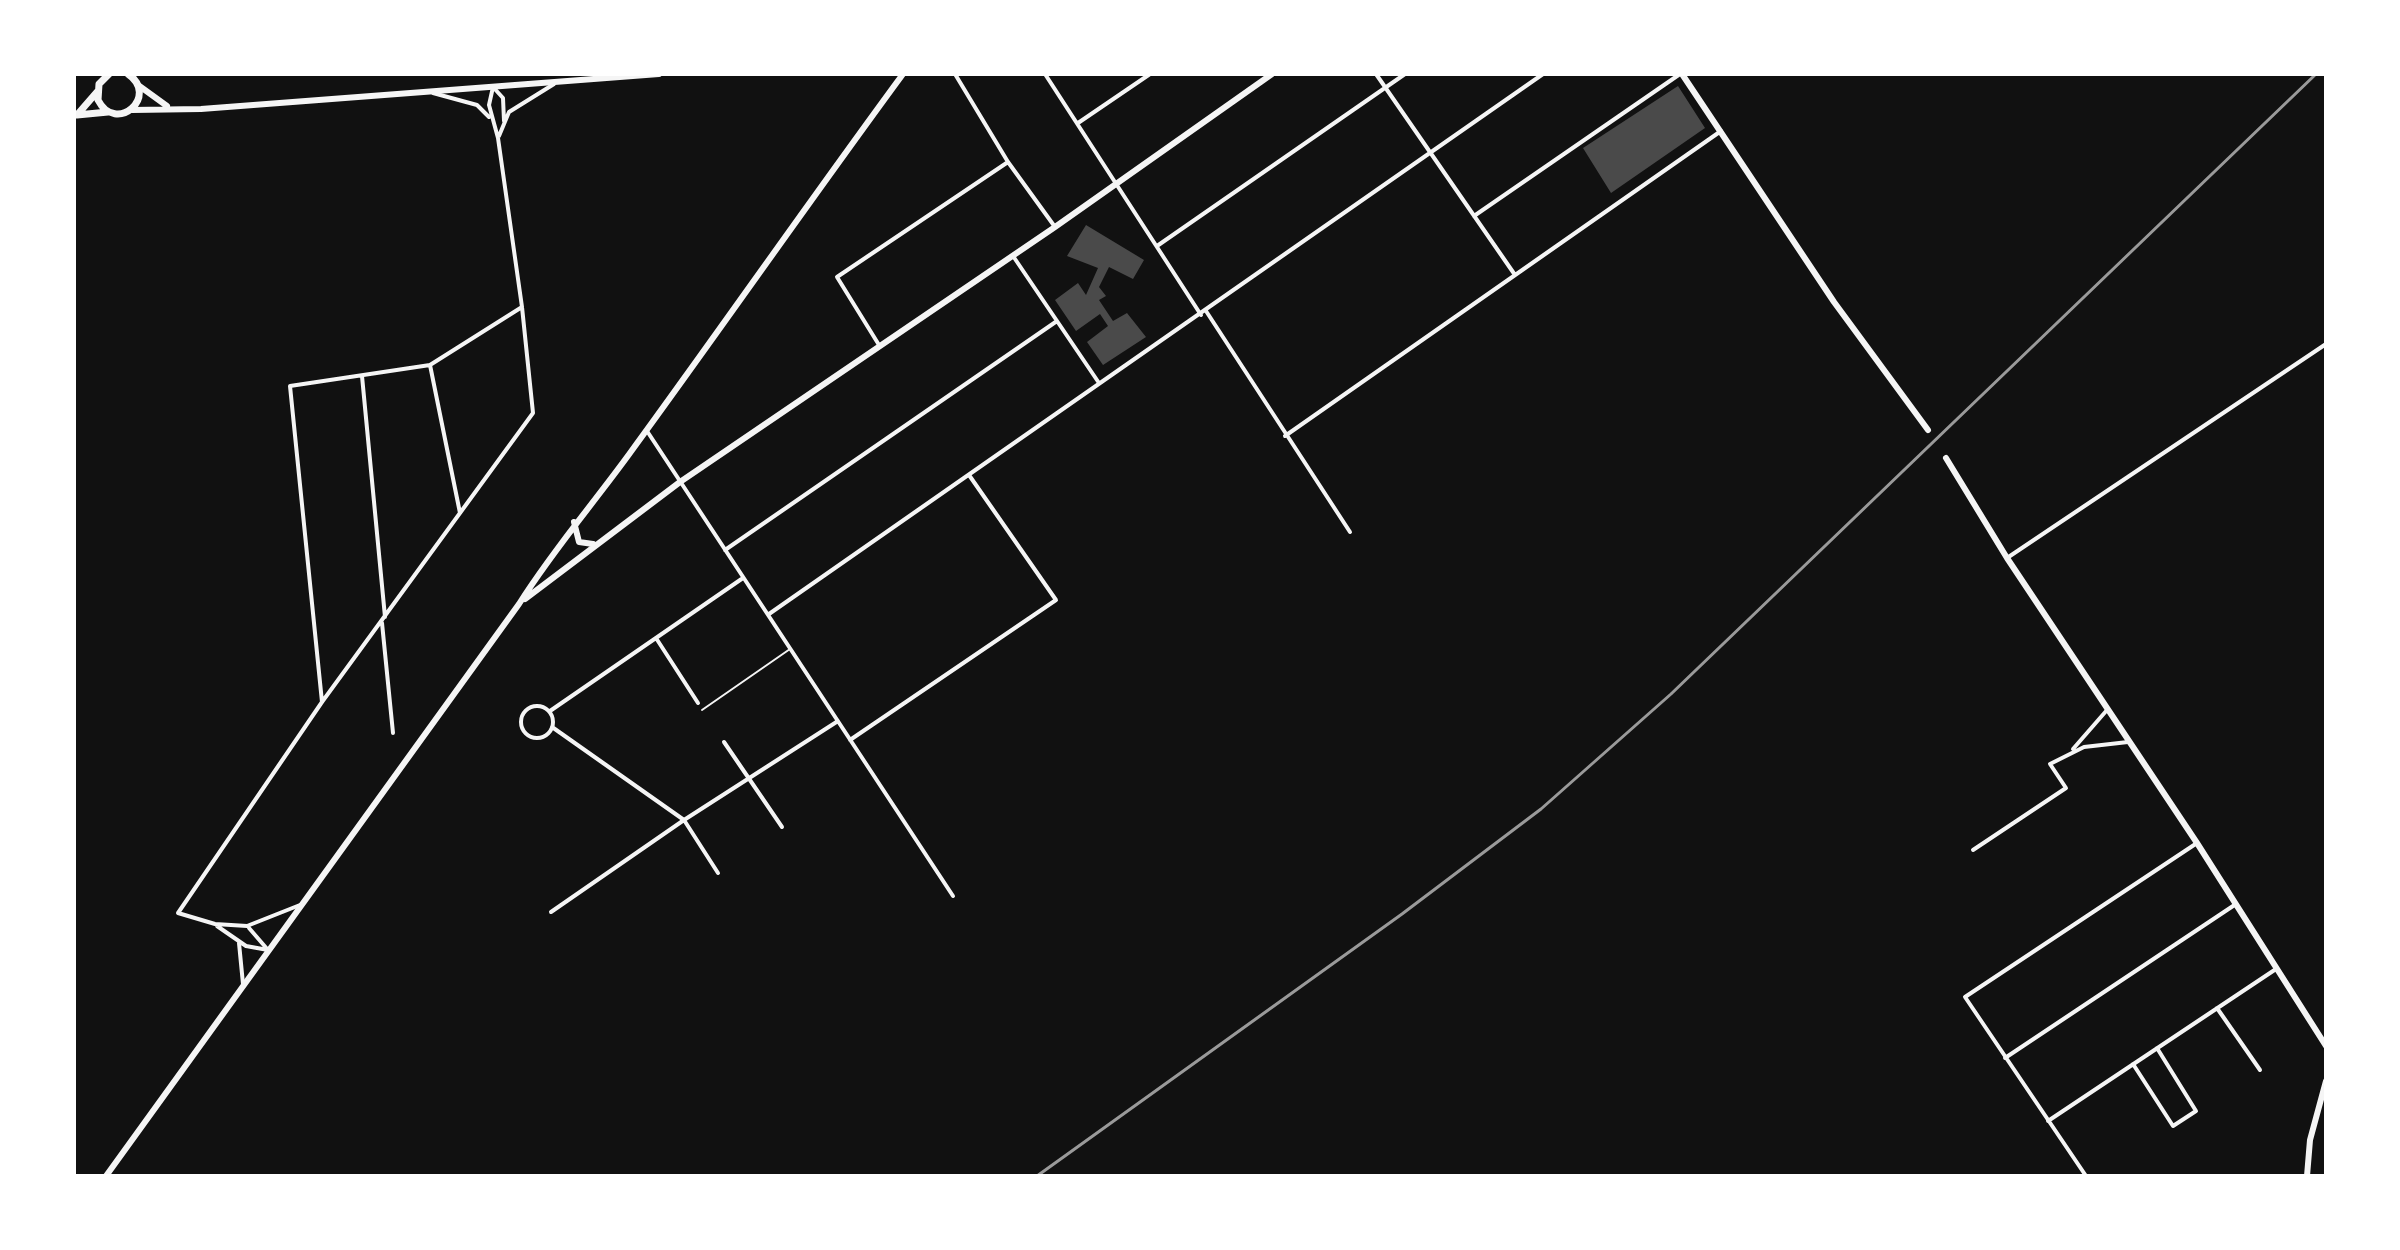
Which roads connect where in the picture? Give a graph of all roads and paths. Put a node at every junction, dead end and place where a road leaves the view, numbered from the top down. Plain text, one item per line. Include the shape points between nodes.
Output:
1 (128, 74) edge
2 (659, 74) edge
3 (903, 74) edge
4 (955, 74) edge
5 (1045, 74) edge
6 (1150, 74) edge
7 (1272, 74) edge
8 (1376, 74) edge
9 (1405, 74) edge
10 (1543, 74) edge
11 (1681, 74) edge
12 (104, 76) edge
13 (622, 76) edge
14 (559, 82) junction
15 (138, 85) junction
16 (493, 87) junction
17 (1386, 87) junction
18 (97, 92) junction
19 (426, 92) junction
20 (179, 109) junction
21 (132, 110) junction
22 (108, 112) junction
23 (76, 115) edge
24 (504, 121) junction
25 (492, 122) junction
26 (1078, 123) junction
27 (1721, 131) junction
28 (498, 138) junction
29 (1430, 153) junction
30 (1008, 162) junction
31 (1117, 184) junction
32 (1474, 216) junction
33 (1055, 227) junction
34 (1157, 246) junction
35 (1012, 254) junction
36 (1515, 275) junction
37 (522, 307) junction
38 (1203, 313) junction
39 (1057, 321) junction
40 (2326, 344) edge
41 (879, 345) junction
42 (430, 365) junction
43 (362, 376) junction
44 (1099, 383) junction
45 (646, 429) junction
46 (1928, 430) dead end
47 (1285, 436) junction
48 (1946, 458) dead end
49 (969, 475) junction
50 (680, 482) junction
51 (460, 513) junction
52 (574, 522) junction
53 (1350, 532) dead end
54 (596, 543) junction
55 (725, 550) junction
56 (2007, 558) junction
57 (743, 578) junction
58 (519, 604) junction
59 (769, 614) junction
60 (384, 619) junction
61 (655, 638) junction
62 (790, 648) junction
63 (322, 702) junction
64 (698, 703) dead end
65 (702, 710) dead end
66 (2107, 710) junction
67 (550, 711) junction
68 (838, 721) junction
69 (552, 727) junction
70 (393, 733) dead end
71 (850, 740) junction
72 (724, 742) dead end
73 (2128, 742) junction
74 (2072, 751) junction
75 (749, 777) junction
76 (684, 820) junction
77 (782, 827) dead end
78 (2197, 843) junction
79 (1973, 850) dead end
80 (718, 873) dead end
81 (953, 896) dead end
82 (2236, 904) junction
83 (300, 905) junction
84 (551, 912) dead end
85 (215, 924) junction
86 (247, 926) junction
87 (239, 943) junction
88 (268, 950) junction
89 (2278, 968) junction
90 (243, 984) junction
91 (2217, 1008) junction
92 (2326, 1046) edge
93 (2157, 1048) junction
94 (2005, 1058) junction
95 (2133, 1064) junction
96 (2260, 1070) dead end
97 (2326, 1081) edge
98 (2048, 1121) junction
99 (106, 1176) edge
100 (2086, 1176) edge
101 (2307, 1176) edge

1 - 15 main road
2 - 13 main road
3 - 45 main road
4 - 30 street
5 - 26 street
6 - 26 street
7 - 31 main road
8 - 17 street
9 - 17 street
10 - 29 street
11 - 27 main road
11 - 32 street
12 - 18 main road
13 - 14 main road
14 - 16 main road
14 - 24 street via 518,103
15 - 20 main road via 162,105
15 - 21 main road via 139,99
16 - 19 main road
16 - 24 street via 503,98
16 - 25 street via 488,97
17 - 29 street
17 - 34 street
18 - 22 main road
18 - 23 main road
19 - 20 main road
19 - 25 street via 477,105
20 - 21 main road
21 - 22 main road via 121,115
22 - 23 main road
24 - 28 street
25 - 28 street
26 - 31 street
27 - 36 street
27 - 46 main road via 1834,302
28 - 37 street
29 - 32 street
29 - 38 street
30 - 33 street
30 - 41 street via 837,277
31 - 33 main road
31 - 34 street
32 - 36 street
33 - 35 main road
34 - 38 street
35 - 39 street
35 - 41 main road
36 - 47 street
37 - 42 street
37 - 51 street via 534,408
38 - 44 street
38 - 47 street
39 - 44 street
39 - 55 street
40 - 56 street
41 - 50 main road
42 - 43 street
42 - 51 street
43 - 60 street
43 - 63 street via 290,386
44 - 49 street
45 - 50 street
45 - 52 main road
47 - 53 street
48 - 56 main road
49 - 59 street
49 - 71 street via 1056,600
50 - 54 main road
50 - 55 street
51 - 60 street
52 - 54 main road via 579,542
52 - 58 main road
54 - 58 main road
55 - 57 street
56 - 66 main road
57 - 59 street
57 - 61 street
58 - 83 main road
59 - 62 street
60 - 63 street
60 - 70 street
61 - 64 street
61 - 67 street
62 - 65 lane
62 - 68 street
63 - 85 street via 178,913
66 - 73 main road
66 - 74 street
67 - 69 street
67 - 69 street via 530,707 521,725 536,738
68 - 71 street
68 - 75 street
69 - 76 street
71 - 81 street
72 - 75 street
73 - 74 street
73 - 78 main road
74 - 79 street via 2050,764 2066,788
75 - 76 street
75 - 77 street
76 - 80 street
76 - 84 street
78 - 82 main road
78 - 94 street via 1965,997
82 - 89 main road
82 - 94 street
83 - 86 street
83 - 88 main road
85 - 86 street
85 - 87 street
86 - 88 street
87 - 88 street
87 - 90 street
88 - 90 main road
89 - 91 street
89 - 92 main road
90 - 99 main road
91 - 93 street
91 - 96 street
93 - 95 street
93 - 95 street via 2196,1111 2173,1126
94 - 98 street
95 - 98 street
97 - 101 main road via 2310,1140
98 - 100 street

